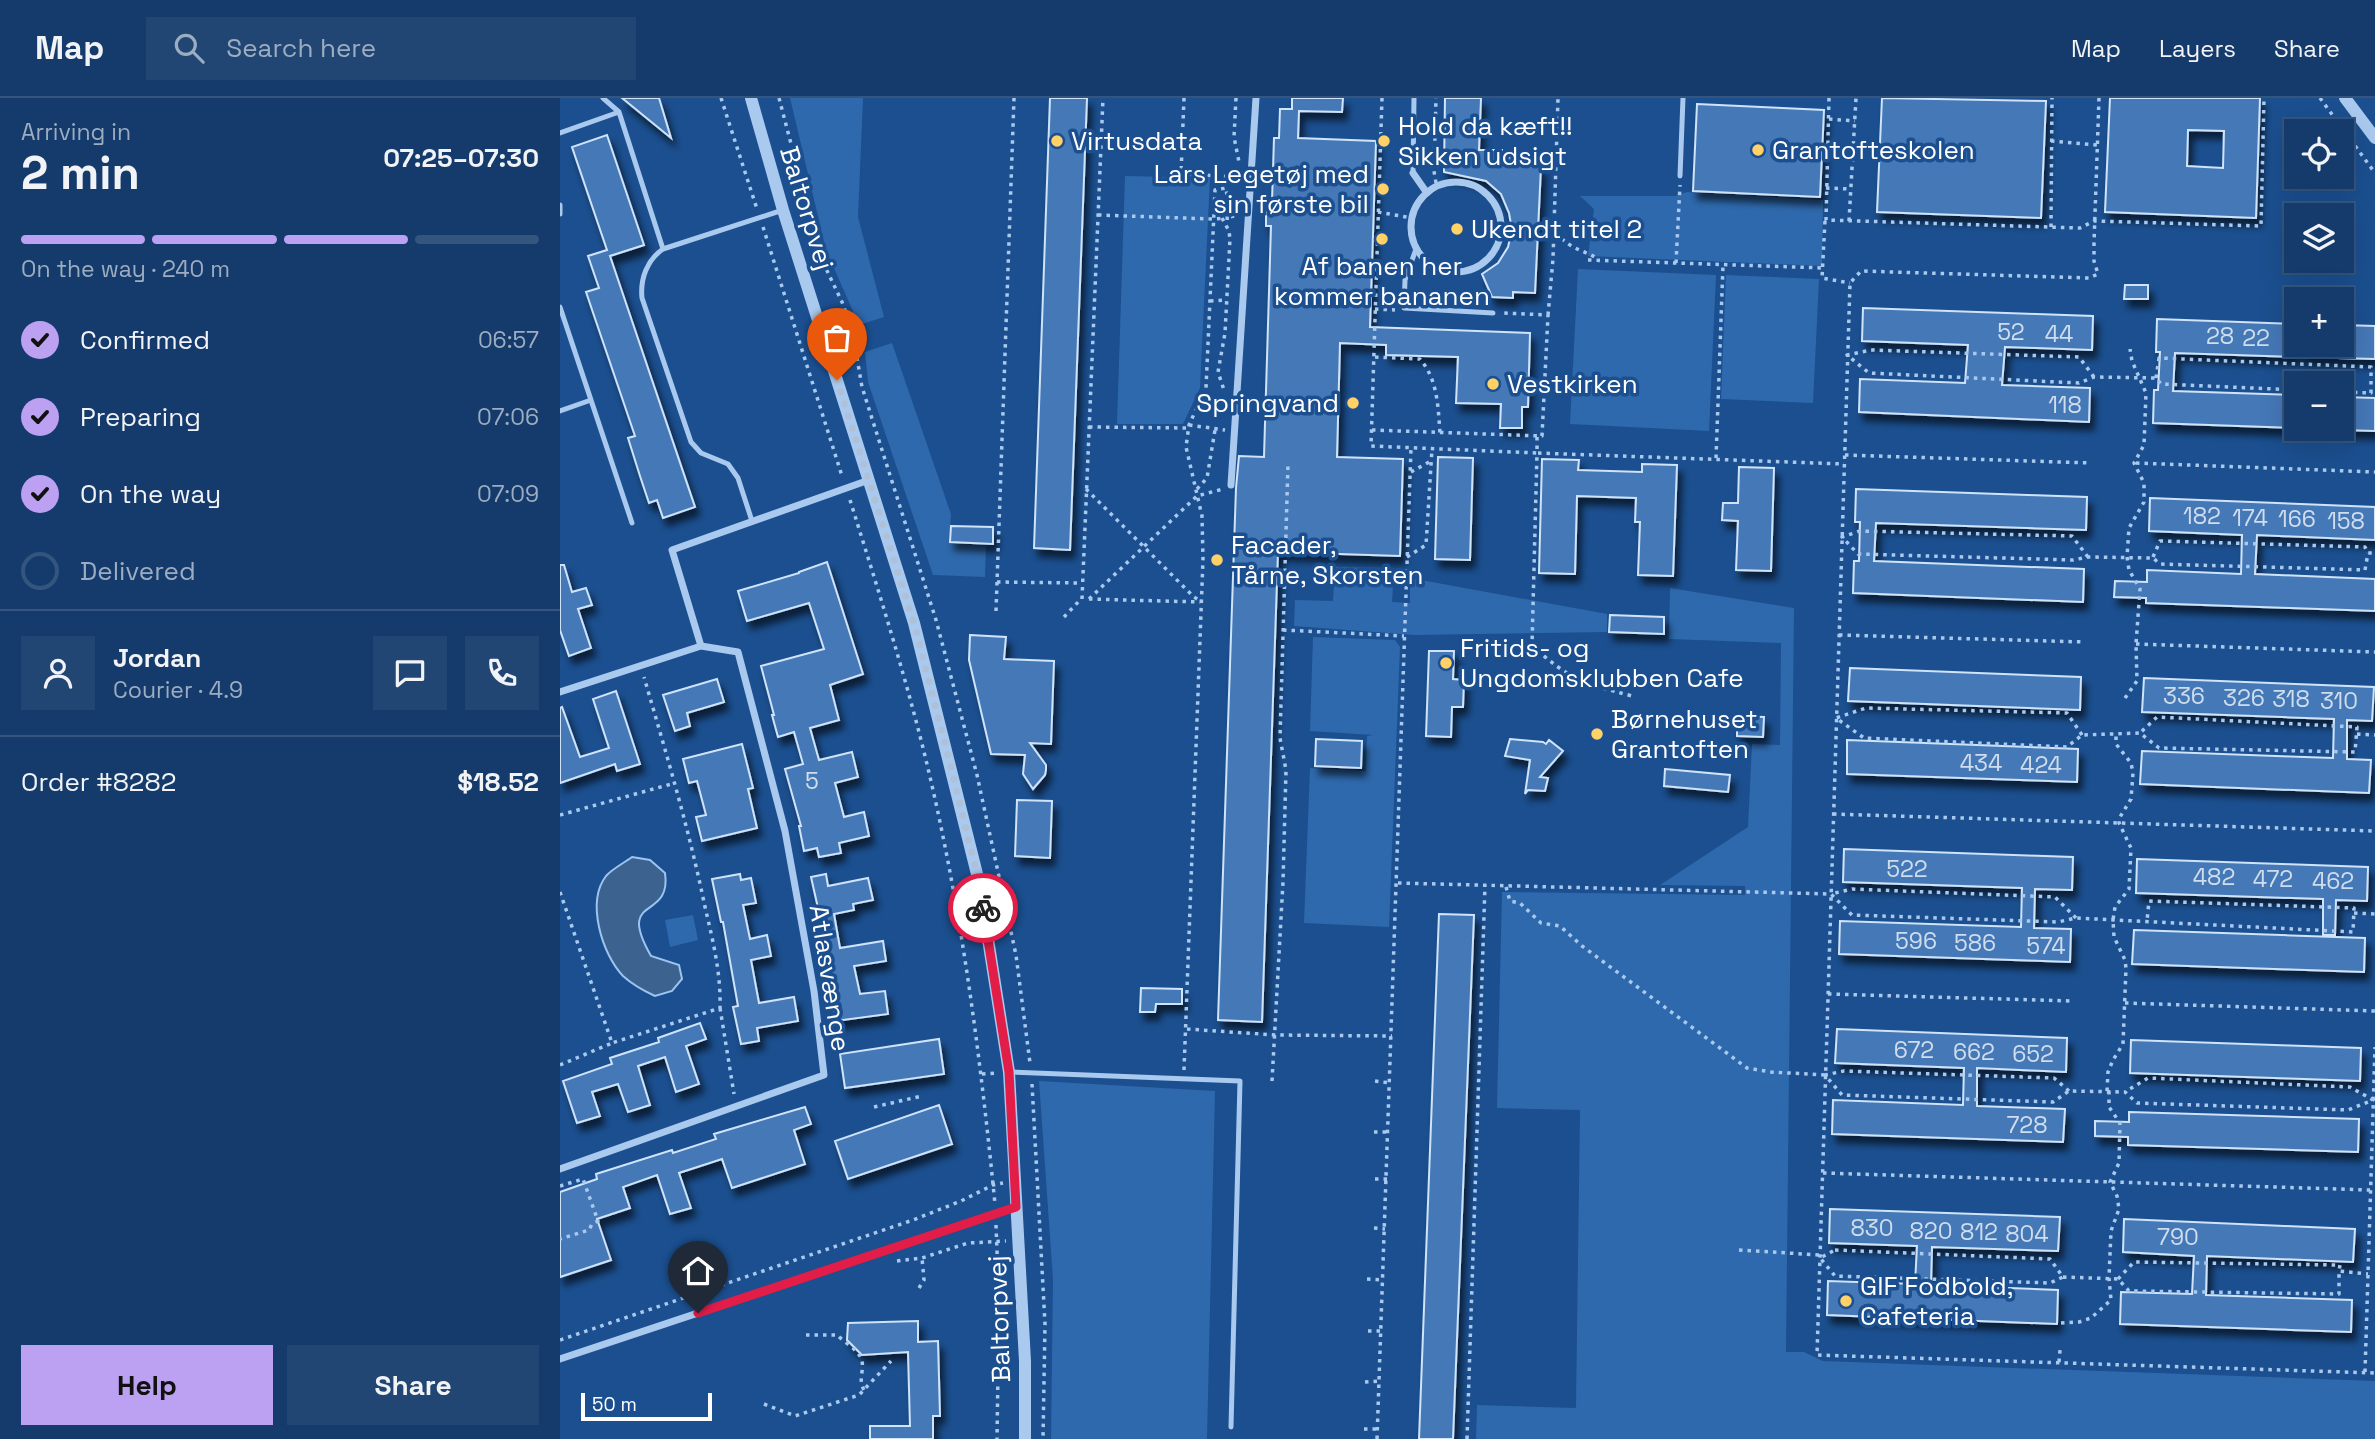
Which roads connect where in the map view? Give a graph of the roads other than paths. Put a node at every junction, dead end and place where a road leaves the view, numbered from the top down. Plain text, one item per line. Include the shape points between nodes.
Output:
1 (603, 98) edge
2 (751, 98) edge
3 (1256, 98) edge
4 (1414, 98) edge
5 (1683, 98) edge
6 (2345, 98) edge
7 (619, 112) junction
8 (560, 133) edge
9 (2375, 138) edge
10 (1413, 173) joint
11 (1680, 176) road end
12 (1427, 192) junction
13 (560, 205) edge
14 (783, 210) junction
15 (560, 214) edge
16 (663, 249) junction
17 (1416, 249) junction
18 (560, 307) edge
19 (1493, 313) road end
20 (591, 400) junction
21 (560, 411) edge
22 (869, 480) junction
23 (1231, 485) dead end
24 (752, 520) junction
25 (632, 523) dead end
26 (701, 646) junction
27 (560, 692) edge
28 (1009, 1072) junction
29 (560, 1169) edge
30 (1016, 1207) junction
31 (560, 1359) edge
32 (1231, 1427) dead end
33 (1025, 1439) edge

1 - 7 lane
2 - 14 street, Baltorpvej
3 - 23 street
4 - 10 lane
5 - 11 lane
6 - 9 street
7 - 8 lane
7 - 16 lane
10 - 12 street
12 - 17 street via 1412,218
12 - 17 street via 1456,182 1472,185 1496,205 1500,236 1495,251 1470,271 1439,270
13 - 15 lane
14 - 16 lane
14 - 22 street, Baltorpvej
16 - 24 lane via 653,256 641,282 642,298 691,442 701,453 728,464
17 - 19 lane via 1405,280 1404,308
18 - 20 lane
20 - 21 lane
20 - 25 lane
22 - 24 street
22 - 28 street, Baltorpvej via 914,623 979,883
24 - 26 street via 671,550
26 - 27 street, Atlasvænge
26 - 29 street, Atlasvænge via 738,652 785,831 824,1074
28 - 30 street, Baltorpvej
28 - 32 lane via 1240,1081
30 - 31 street
30 - 33 street, Baltorpvej

